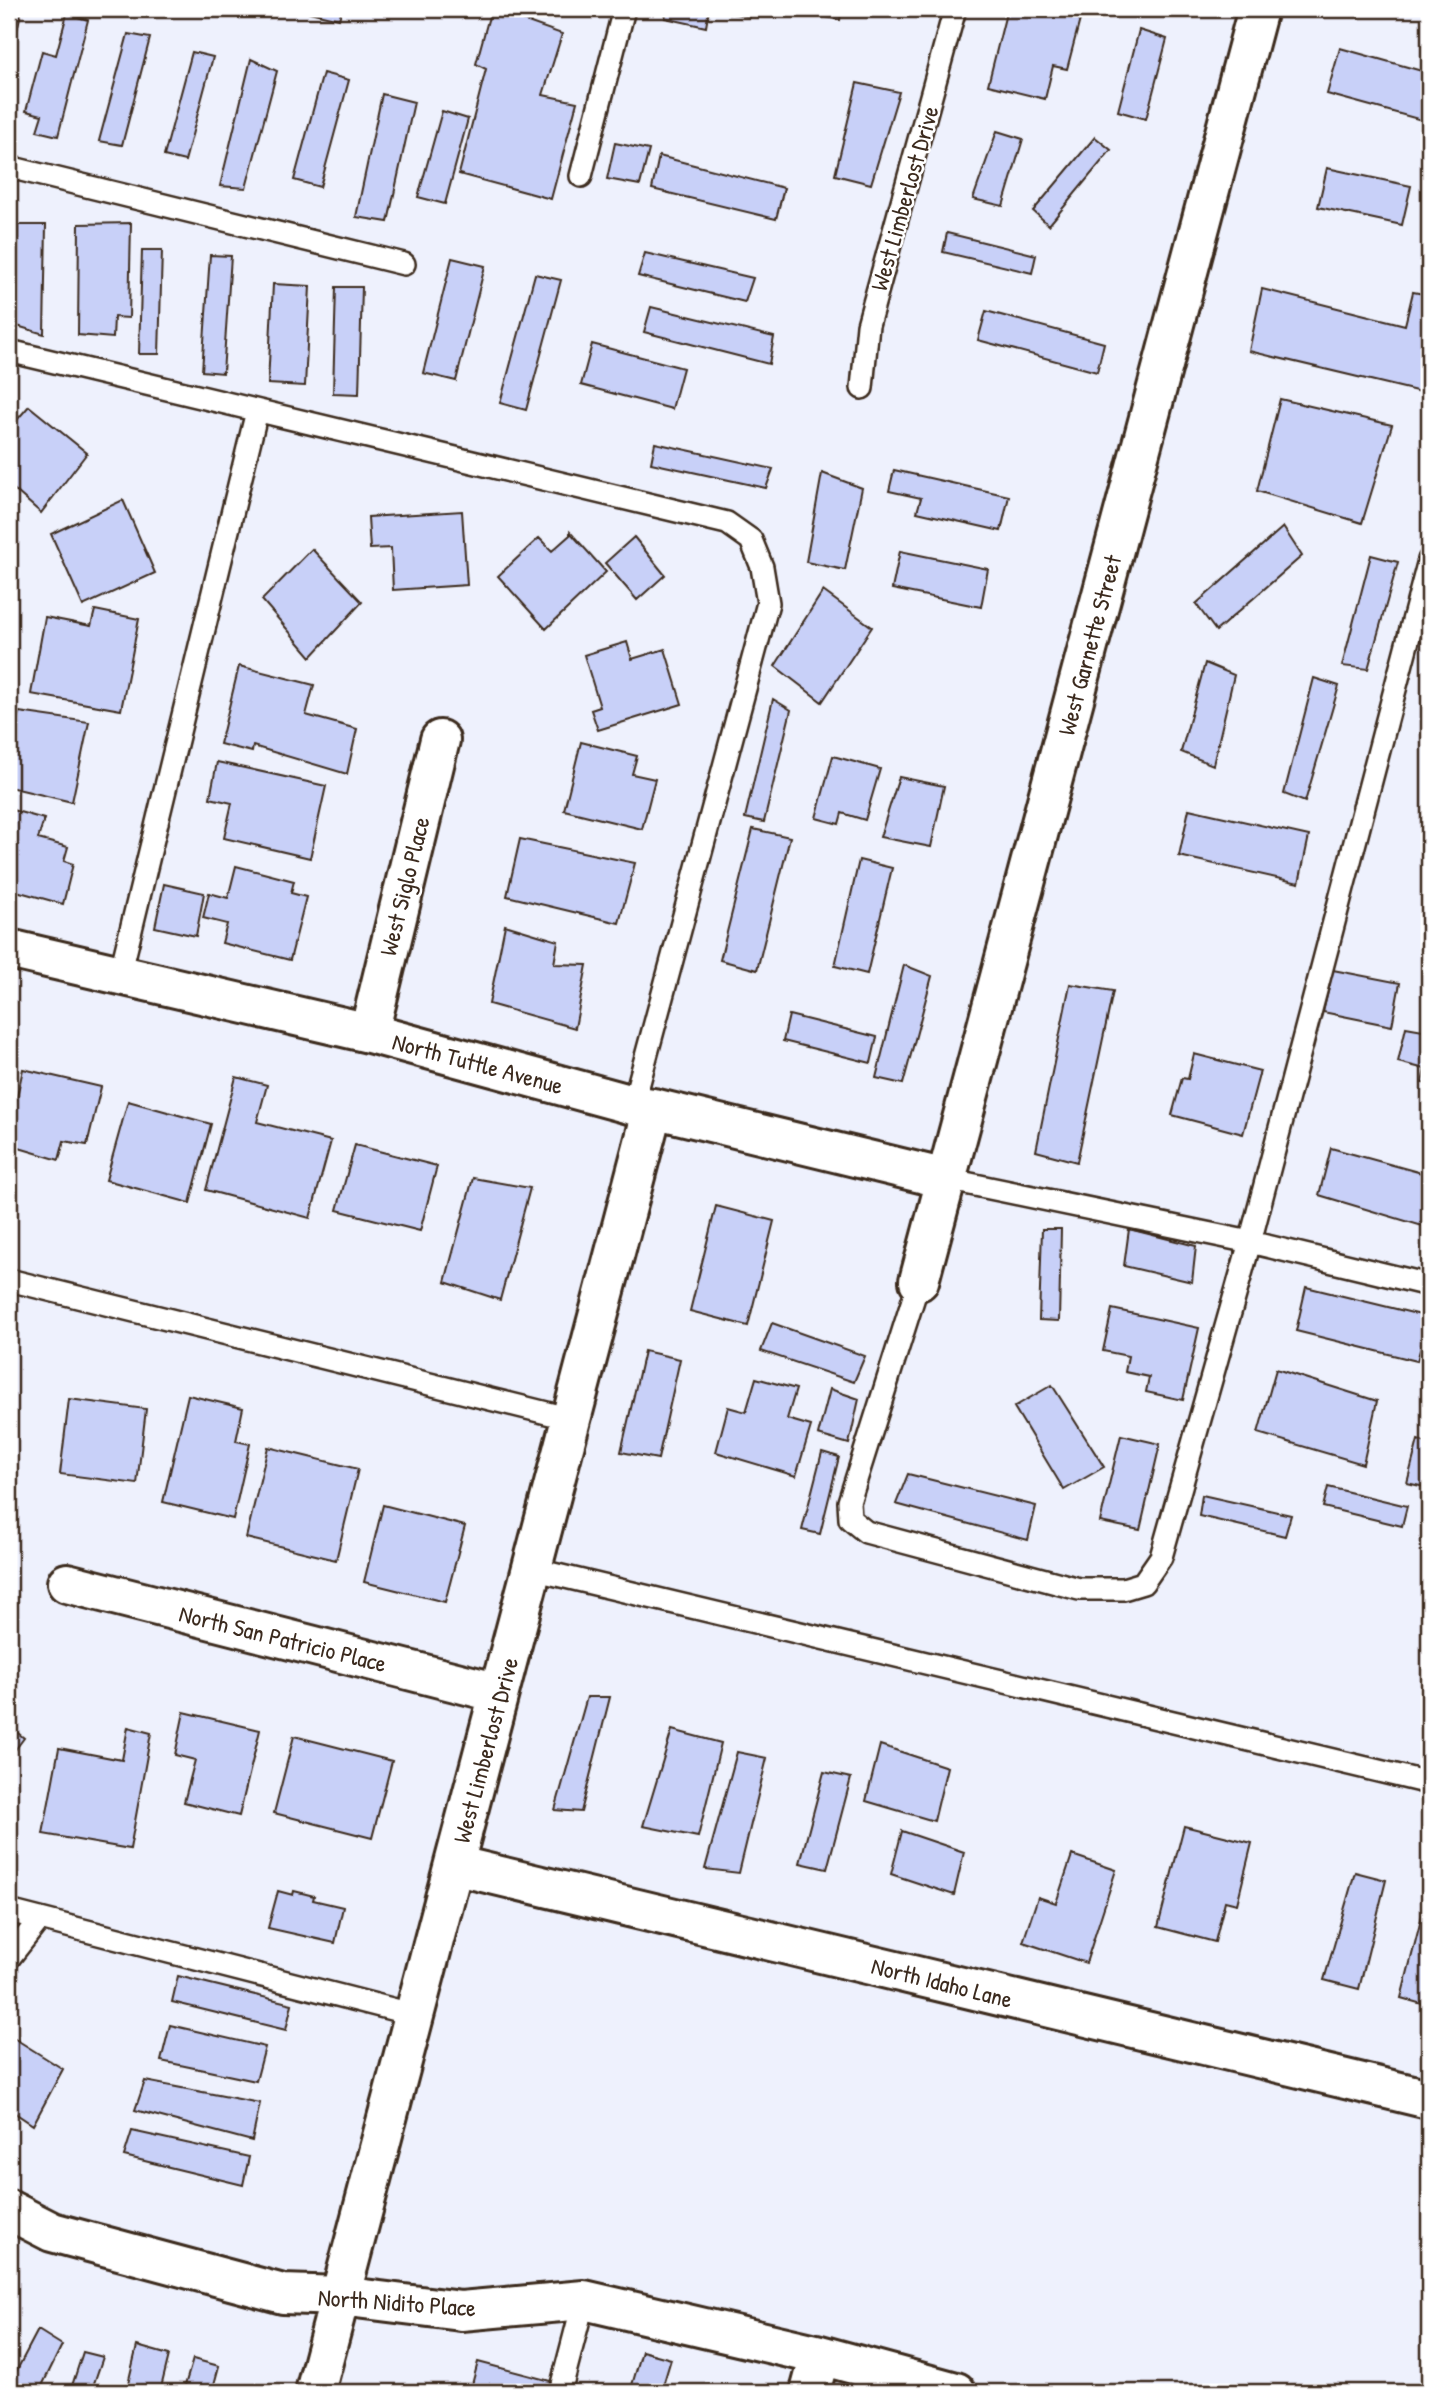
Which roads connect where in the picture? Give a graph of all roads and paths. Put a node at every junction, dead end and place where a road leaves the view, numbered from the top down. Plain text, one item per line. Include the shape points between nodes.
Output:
1 (624, 9) edge
2 (955, 9) edge
3 (1258, 9) edge
4 (9, 167) edge
5 (581, 176) dead end
6 (404, 264) dead end
7 (9, 351) edge
8 (862, 388) dead end
9 (257, 411) junction
10 (1429, 560) edge
11 (440, 740) dead end
12 (9, 949) edge
13 (120, 975) junction
14 (369, 1033) junction
15 (643, 1106) junction
16 (946, 1179) junction
17 (1250, 1242) junction
18 (9, 1280) edge
19 (919, 1281) joint
20 (1429, 1286) edge
21 (571, 1419) junction
22 (532, 1569) junction
23 (67, 1583) dead end
24 (499, 1693) junction
25 (1429, 1783) edge
26 (454, 1865) junction
27 (9, 1911) edge
28 (39, 1920) junction
29 (9, 1958) edge
30 (415, 2015) junction
31 (1429, 2099) edge
32 (9, 2210) edge
33 (340, 2297) junction
34 (584, 2300) junction
35 (820, 2354) junction
36 (315, 2392) edge
37 (560, 2392) edge
38 (810, 2392) edge
39 (956, 2392) edge

1 - 5 lane
2 - 8 lane, West Limberlost Drive via 868,325
3 - 16 street, West Garnette Street
4 - 6 lane
7 - 9 lane
9 - 13 lane
9 - 15 lane via 727,523 751,540 762,567 768,603
10 - 17 lane
11 - 14 street, West Siglo Place
12 - 13 street, North Tuttle Avenue
13 - 14 street, North Tuttle Avenue
14 - 15 street, North Tuttle Avenue
15 - 16 street, North Tuttle Avenue
15 - 21 street, West Limberlost Drive
16 - 17 lane
16 - 19 street, West Garnette Street
17 - 19 lane via 1161,1557 1143,1583 1123,1589 1079,1588 866,1532 850,1519 849,1502
17 - 20 lane
18 - 21 lane
21 - 22 street, West Limberlost Drive
22 - 24 street, West Limberlost Drive
22 - 25 lane
23 - 24 street, North San Patricio Place
24 - 26 street, West Limberlost Drive
26 - 30 street, West Limberlost Drive
26 - 31 street, North Idaho Lane
27 - 28 lane
28 - 29 lane
28 - 30 lane
30 - 33 street, West Limberlost Drive
32 - 33 street, North Nidito Place via 51,2232 270,2290
33 - 34 street, North Nidito Place via 461,2311
33 - 36 street, West Limberlost Drive
34 - 35 street, North Nidito Place
34 - 37 lane
35 - 38 street
35 - 39 street, North Nidito Place

